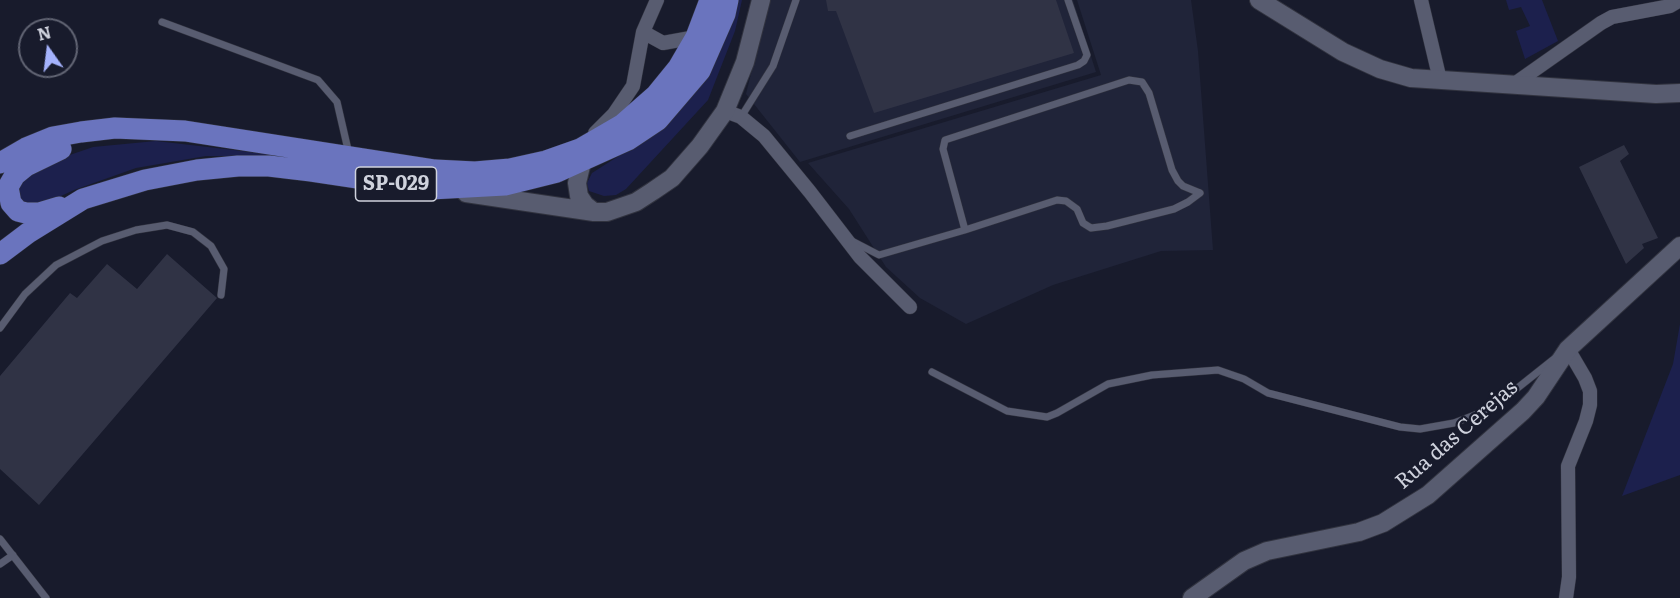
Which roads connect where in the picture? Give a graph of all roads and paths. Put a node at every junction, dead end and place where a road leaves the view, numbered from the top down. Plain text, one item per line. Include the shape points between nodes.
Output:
1 (657, 0) edge
2 (710, 0) edge
3 (728, 0) edge
4 (761, 0) edge
5 (796, 0) edge
6 (1068, 0) edge
7 (1259, 0) edge
8 (1421, 0) edge
9 (1680, 0) edge
10 (162, 22) dead end
11 (642, 32) junction
12 (696, 37) junction
13 (1440, 80) junction
14 (1514, 85) junction
15 (1680, 93) edge
16 (733, 114) junction
17 (115, 128) junction
18 (850, 135) dead end
19 (581, 155) junction
20 (350, 157) junction
21 (0, 163) edge
22 (431, 189) junction
23 (83, 199) junction
24 (594, 212) junction
25 (965, 230) junction
26 (846, 238) junction
27 (1680, 246) edge
28 (0, 254) edge
29 (221, 295) dead end
30 (910, 307) dead end
31 (0, 328) edge
32 (1568, 349) junction
33 (932, 372) dead end
34 (0, 539) edge
35 (13, 555) junction
36 (0, 564) edge
37 (46, 598) edge
38 (1192, 598) edge
39 (1566, 598) edge

1 - 11 street
2 - 12 highway, SP-029
3 - 19 highway, SP-029 via 726,14 700,70 658,120 628,140
4 - 16 main road
5 - 16 lane via 773,66
6 - 18 lane via 1087,55 1078,65
7 - 13 main road via 1343,52 1380,69 1411,78
8 - 13 street
9 - 14 street via 1601,23
10 - 20 lane via 318,80 337,102
11 - 12 street via 663,43
11 - 19 street via 633,86
12 - 19 highway, SP-029 via 656,95
13 - 14 main road
14 - 15 main road
16 - 24 main road via 672,178 623,208
16 - 26 street via 764,136
17 - 20 highway, SP-029 via 185,131
17 - 21 highway, SP-029 via 53,138
17 - 23 highway, SP-029 via 44,155 15,175 8,187 11,203 26,213 39,213
19 - 20 highway, SP-029 via 476,172
19 - 22 highway, SP-029 via 531,180
19 - 24 main road via 579,196
22 - 23 highway, SP-029 via 311,171 238,166 145,180
22 - 24 main road
23 - 28 highway, SP-029
25 - 25 lane via 1057,200 1077,209 1083,223 1091,228 1107,226 1174,208 1200,193 1178,180 1149,93 1142,82 1129,80 945,140 943,149
25 - 26 lane via 879,255
26 - 30 street
27 - 32 main road, Rua das Cerejas
29 - 31 lane via 224,269 211,246 194,232 167,225 102,241 56,266 25,294
32 - 33 lane via 1480,413 1420,429 1276,395 1218,370 1152,375 1108,384 1047,417 1007,411
32 - 38 main road, Rua das Cerejas via 1529,404 1428,495 1383,523 1359,532 1267,551 1244,561
32 - 39 street via 1585,378 1590,405 1568,466
34 - 35 lane
35 - 36 lane
35 - 37 lane

